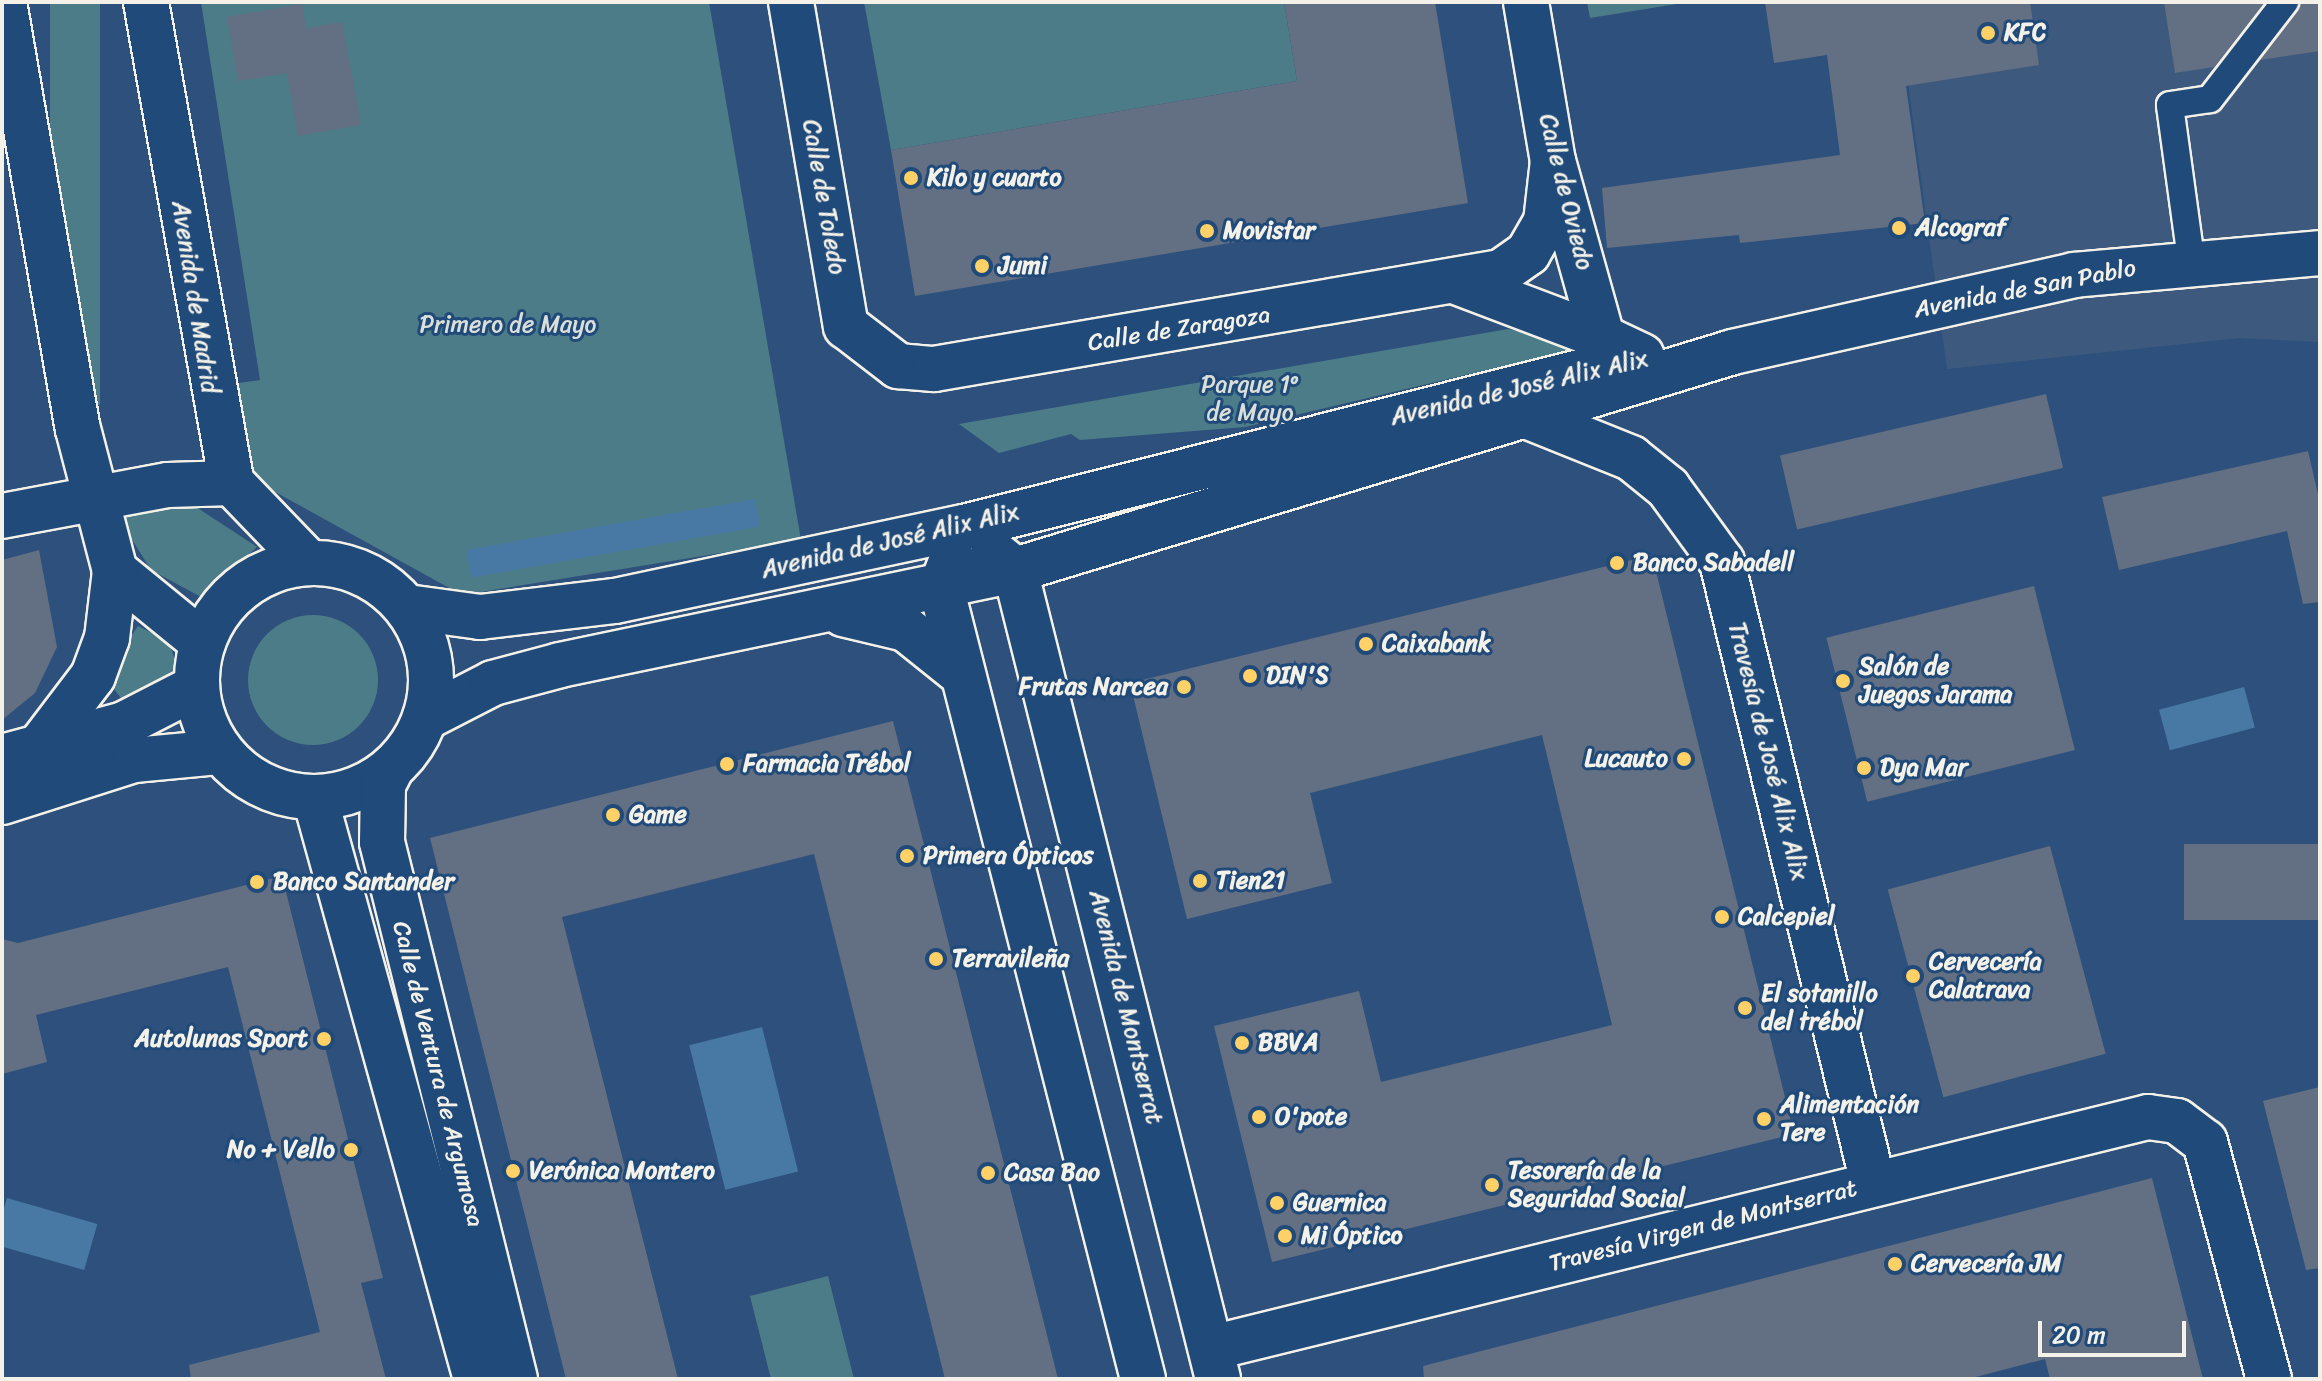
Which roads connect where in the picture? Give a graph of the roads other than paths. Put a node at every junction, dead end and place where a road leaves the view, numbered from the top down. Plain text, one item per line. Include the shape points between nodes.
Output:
1 (4, 2) edge
2 (146, 2) edge
3 (791, 2) edge
4 (1526, 2) edge
5 (2285, 2) edge
6 (1553, 161) junction
7 (2320, 253) edge
8 (2191, 259) junction
9 (1459, 283) junction
10 (1602, 337) junction
11 (1733, 352) junction
12 (1642, 356) junction
13 (898, 366) joint
14 (1529, 417) junction
15 (232, 483) junction
16 (94, 496) junction
17 (2, 516) edge
18 (964, 527) junction
19 (1086, 550) junction
20 (307, 561) junction
21 (1015, 570) junction
22 (115, 571) junction
23 (941, 587) junction
24 (407, 607) junction
25 (802, 615) junction
26 (1032, 635) junction
27 (202, 642) junction
28 (962, 674) junction
29 (196, 687) junction
30 (425, 718) junction
31 (221, 752) junction
32 (11, 755) edge
33 (391, 769) junction
34 (315, 798) junction
35 (2, 802) edge
36 (1873, 1183) junction
37 (1215, 1364) edge
38 (476, 1379) edge
39 (515, 1379) edge
40 (1143, 1379) edge
41 (2269, 1379) edge

1 - 16 street
2 - 15 street, Avenida de Madrid
3 - 13 street, Calle de Toledo via 846,326
4 - 6 street, Calle de Oviedo
5 - 8 lane via 2210,99 2170,105
6 - 9 street, Calle de Zaragoza via 1546,222 1528,253 1501,272
6 - 10 street, Calle de Oviedo
7 - 8 street, Avenida de San Pablo
8 - 11 street, Avenida de San Pablo via 2074,275
9 - 10 street, Calle de Zaragoza
9 - 13 street, Calle de Zaragoza via 934,369
10 - 12 street
11 - 12 street, Avenida de José Alix Alix
11 - 14 street, Avenida de José Alix Alix
12 - 18 street, Avenida de José Alix Alix
14 - 19 street, Avenida de José Alix Alix via 1326,470
14 - 36 street, Travesía de José Alix Alix via 1631,458 1668,488 1722,562
15 - 16 street
15 - 20 street
16 - 17 street
16 - 22 street
18 - 21 street
18 - 23 street
18 - 24 street, Avenida de José Alix Alix via 544,612 480,617
19 - 21 street, Avenida de José Alix Alix
19 - 26 street via 1044,598
20 - 24 street via 366,573
20 - 27 street via 260,574 227,599
21 - 23 street, Avenida de José Alix Alix
21 - 26 street, Avenida de Montserrat
22 - 27 street
22 - 32 street via 107,638 93,676
23 - 25 street, Avenida de José Alix Alix
23 - 28 street
24 - 30 street via 426,643 432,681
25 - 28 street, Avenida de José Alix Alix via 882,620 906,629
25 - 30 street, Avenida de José Alix Alix via 493,683
26 - 37 street, Avenida de Montserrat
27 - 29 street
28 - 40 street
29 - 31 street
29 - 32 street via 124,724
30 - 33 street
31 - 34 street via 254,781
31 - 35 street via 134,760
33 - 34 street via 351,791
33 - 39 street, Calle de Ventura de Argumosa via 383,785 382,842
34 - 38 street, Calle de Ventura de Argumosa
36 - 37 street, Travesía Virgen de Montserrat
36 - 41 street, Travesía Virgen de Montserrat via 2148,1117 2193,1131 2213,1161

